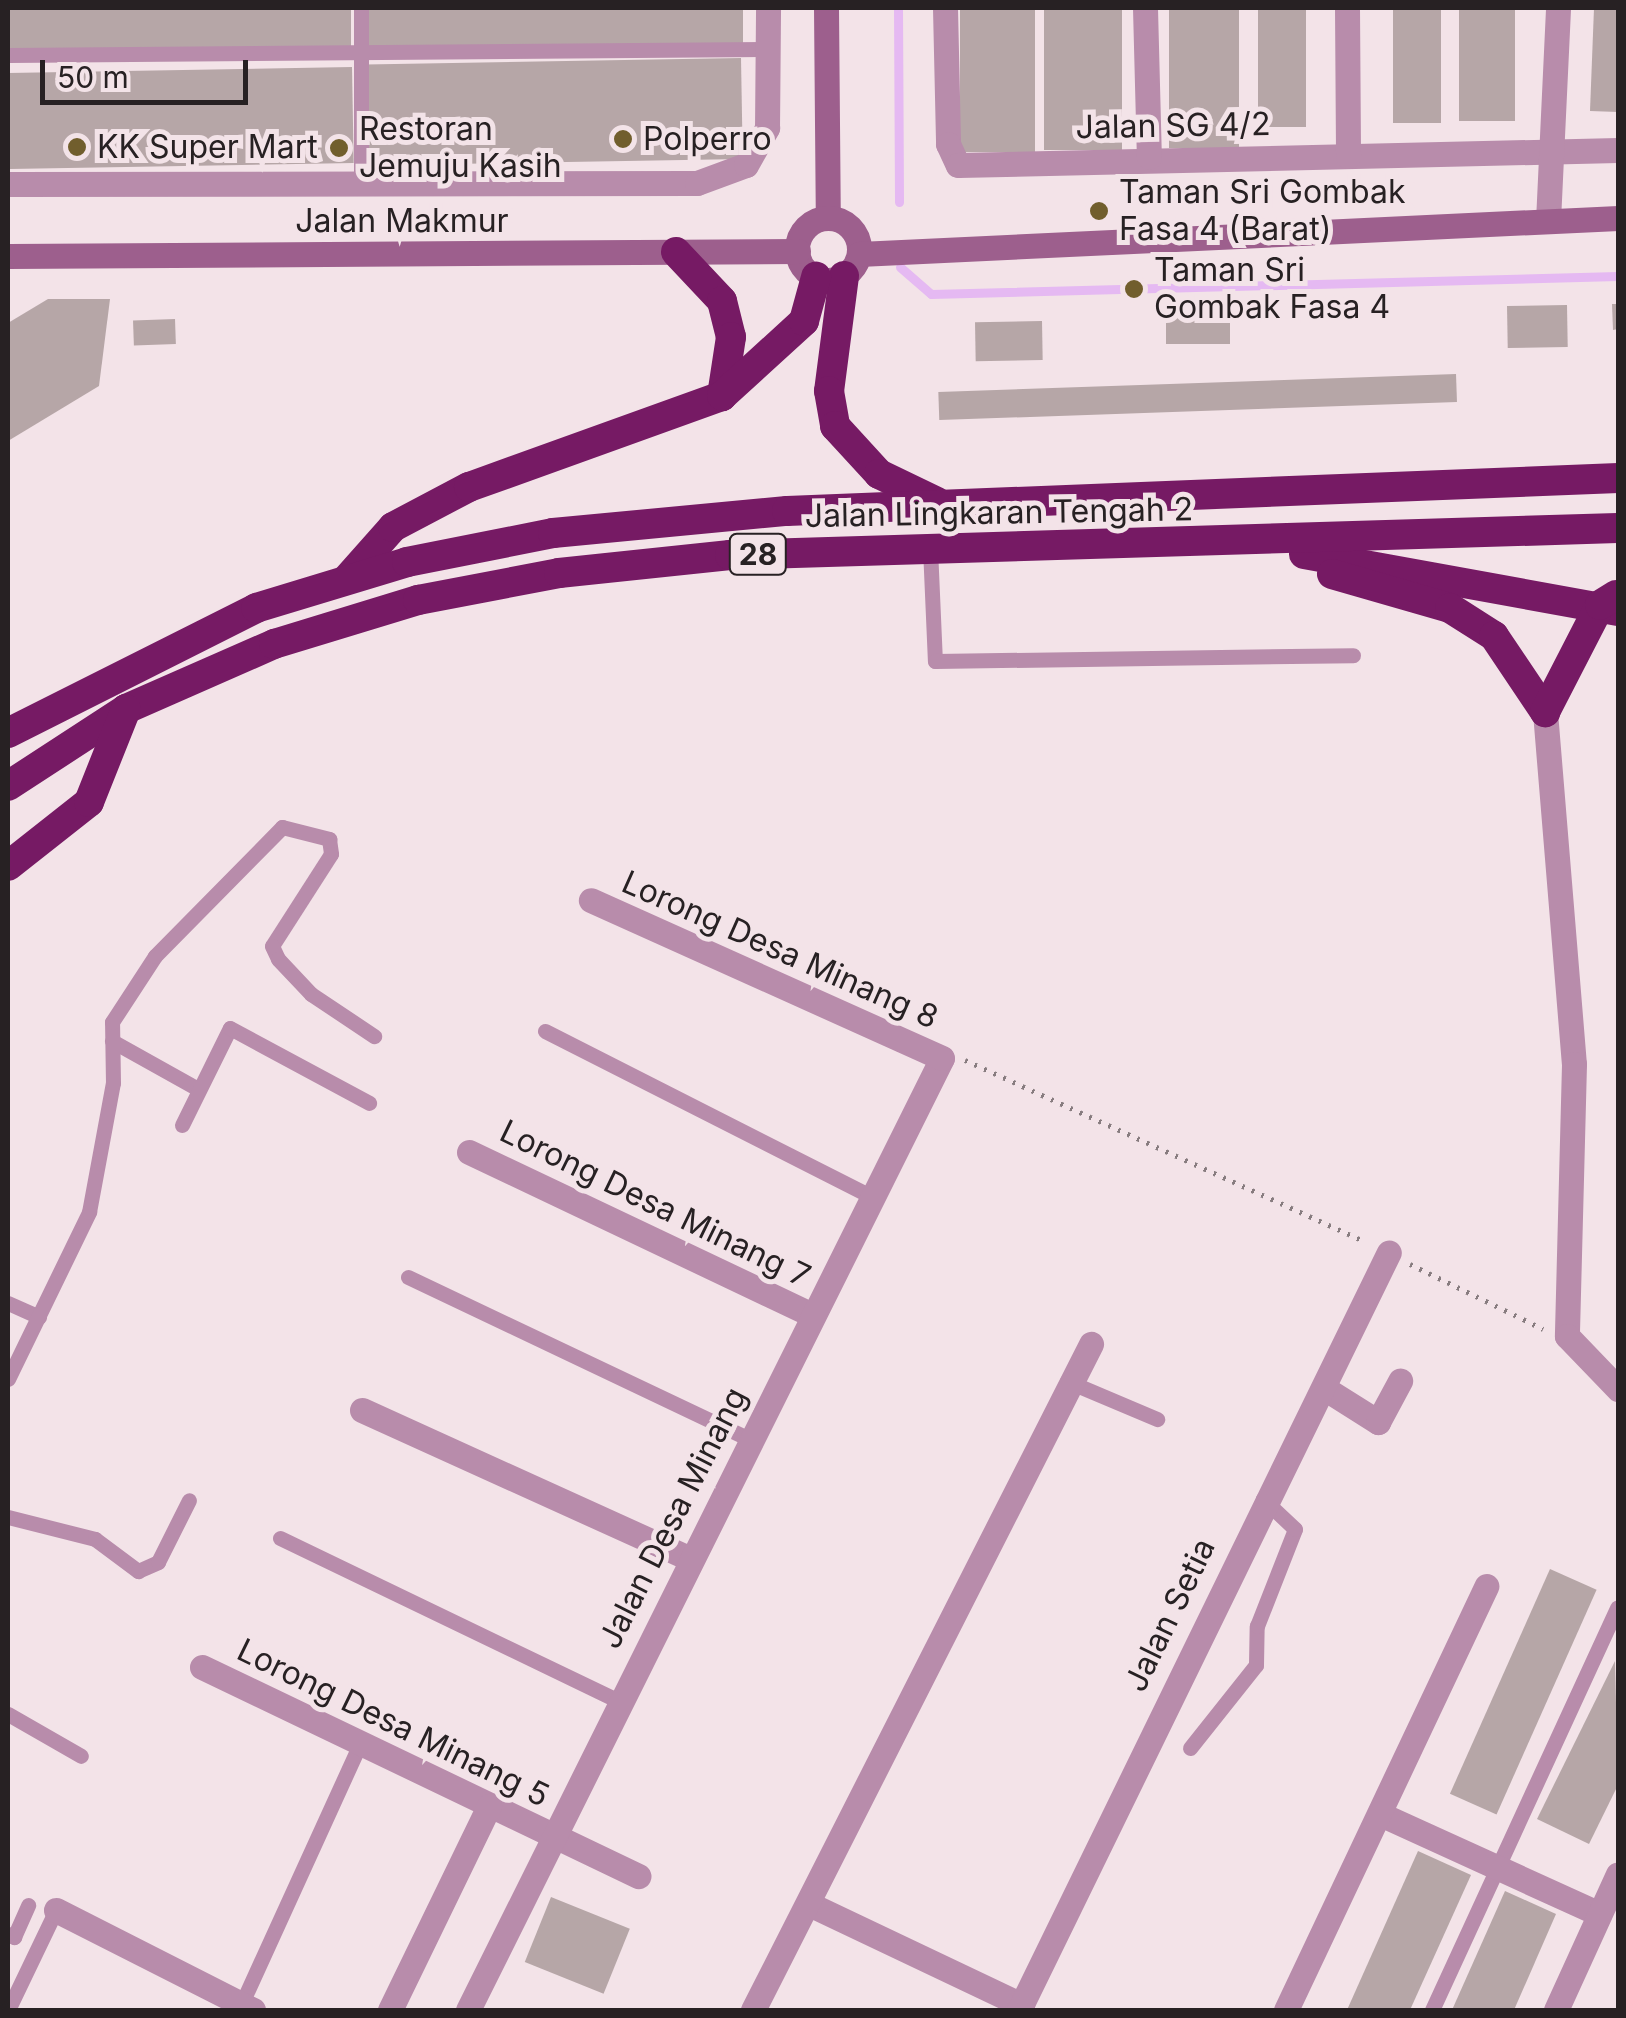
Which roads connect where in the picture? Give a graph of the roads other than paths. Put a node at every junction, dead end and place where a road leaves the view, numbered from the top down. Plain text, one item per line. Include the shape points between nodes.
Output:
1 (361, 8) edge
2 (768, 8) edge
3 (826, 8) edge
4 (945, 8) edge
5 (1145, 8) edge
6 (1347, 8) edge
7 (1558, 8) edge
8 (768, 48) junction
9 (8, 55) edge
10 (361, 56) junction
11 (1618, 150) edge
12 (1551, 152) junction
13 (1348, 156) junction
14 (1149, 157) junction
15 (8, 184) edge
16 (361, 184) junction
17 (828, 218) junction
18 (1618, 218) edge
19 (1548, 221) junction
20 (798, 251) junction
21 (676, 252) junction
22 (8, 256) edge
23 (840, 269) junction
24 (722, 396) junction
25 (1618, 478) edge
26 (940, 504) junction
27 (1618, 528) edge
28 (1227, 542) junction
29 (930, 548) junction
30 (347, 579) junction
31 (1612, 603) edge
32 (1354, 655) dead end
33 (126, 709) junction
34 (1545, 712) junction
35 (8, 732) edge
36 (8, 786) edge
37 (8, 866) edge
38 (590, 900) dead end
39 (545, 1031) dead end
40 (374, 1036) dead end
41 (112, 1041) junction
42 (942, 1058) joint
43 (198, 1089) junction
44 (369, 1104) dead end
45 (182, 1124) dead end
46 (470, 1152) dead end
47 (872, 1197) junction
48 (1388, 1252) road end
49 (408, 1277) dead end
50 (8, 1303) edge
51 (812, 1316) junction
52 (40, 1317) junction
53 (1091, 1344) dead end
54 (8, 1380) edge
55 (1067, 1381) junction
56 (1400, 1381) dead end
57 (1324, 1388) junction
58 (1618, 1388) edge
59 (362, 1410) dead end
60 (1157, 1419) dead end
61 (749, 1439) junction
62 (1262, 1498) junction
63 (189, 1500) dead end
64 (8, 1518) edge
65 (280, 1538) dead end
66 (690, 1559) junction
67 (1486, 1586) dead end
68 (1617, 1607) edge
69 (202, 1668) dead end
70 (618, 1702) junction
71 (8, 1714) edge
72 (360, 1744) junction
73 (1190, 1748) dead end
74 (81, 1756) dead end
75 (489, 1806) junction
76 (1380, 1814) junction
77 (557, 1837) junction
78 (1500, 1865) junction
79 (1618, 1874) edge
80 (638, 1876) dead end
81 (809, 1904) junction
82 (28, 1905) dead end
83 (56, 1910) joint
84 (1600, 1914) junction
85 (8, 1934) edge
86 (247, 2008) edge
87 (1021, 2008) edge
88 (8, 2010) edge
89 (390, 2010) edge
90 (468, 2010) edge
91 (753, 2010) edge
92 (1286, 2010) edge
93 (1432, 2010) edge
94 (1556, 2010) edge

1 - 10 lane
2 - 8 street
3 - 17 street
4 - 14 street, Jalan SG 4/2 via 952,162
5 - 14 street
6 - 13 street
7 - 12 street
8 - 10 lane
8 - 16 street via 767,128 732,173 697,183
9 - 10 lane
10 - 16 lane
11 - 12 street, Jalan SG 4/2
12 - 13 street, Jalan SG 4/2
12 - 19 street
13 - 14 street, Jalan SG 4/2
15 - 16 street
17 - 20 street via 802,232
17 - 23 street via 852,229
18 - 19 street
19 - 23 street
20 - 21 street, Jalan Makmur
20 - 23 street
21 - 22 street, Jalan Makmur
21 - 24 highway via 722,301 731,338
23 - 24 highway via 804,322
23 - 26 highway via 829,391 835,426 878,474
24 - 30 highway via 470,488 393,528
25 - 26 highway, Jalan Lingkaran Tengah 2 / 28
26 - 30 highway, Jalan Lingkaran Tengah 2 / 28 via 604,526
27 - 28 highway, Jalan Lingkaran Tengah 2 / 28
28 - 29 highway, Jalan Lingkaran Tengah 2 / 28
28 - 31 highway
28 - 34 highway via 1450,608 1494,636
29 - 32 lane via 935,661
29 - 33 highway, Jalan Lingkaran Tengah 2 / 28 via 640,562 418,600 274,644
30 - 35 highway, Jalan Lingkaran Tengah 2 / 28 via 208,627
31 - 34 highway
33 - 36 highway, Jalan Lingkaran Tengah 2 / 28
33 - 37 highway via 89,802
34 - 58 street via 1574,1064 1567,1336
38 - 42 street, Lorong Desa Minang 8
39 - 47 lane
40 - 41 lane via 311,994 272,946 331,854 329,839 282,828 154,956 112,1022
41 - 43 lane
41 - 52 lane via 108,1128 89,1212
42 - 47 street, Jalan Desa Minang
43 - 44 lane via 230,1028
43 - 45 lane
46 - 51 street, Lorong Desa Minang 7
47 - 51 street, Jalan Desa Minang
48 - 57 street, Jalan Setia
49 - 61 lane
50 - 52 lane
51 - 61 street, Jalan Desa Minang
52 - 54 lane
53 - 55 street
55 - 60 lane
55 - 81 street
56 - 57 street via 1378,1422
57 - 62 street, Jalan Setia
59 - 66 street
61 - 66 street, Jalan Desa Minang
62 - 73 lane via 1295,1529 1257,1626 1256,1665
62 - 87 street, Jalan Setia
63 - 64 lane via 158,1562 138,1571 95,1538
65 - 70 lane
66 - 70 street, Jalan Desa Minang
67 - 76 street
68 - 78 lane
69 - 72 street, Lorong Desa Minang 5
70 - 77 street, Jalan Desa Minang
71 - 74 lane
72 - 75 street, Lorong Desa Minang 5
72 - 86 lane
75 - 77 street, Lorong Desa Minang 5
75 - 89 street
76 - 78 street
76 - 92 street
77 - 80 street, Lorong Desa Minang 5
77 - 90 street, Jalan Desa Minang
78 - 84 street
78 - 93 lane
79 - 84 street
81 - 87 street
81 - 91 street
82 - 85 lane via 14,1938
83 - 86 street
83 - 88 lane
84 - 94 street

